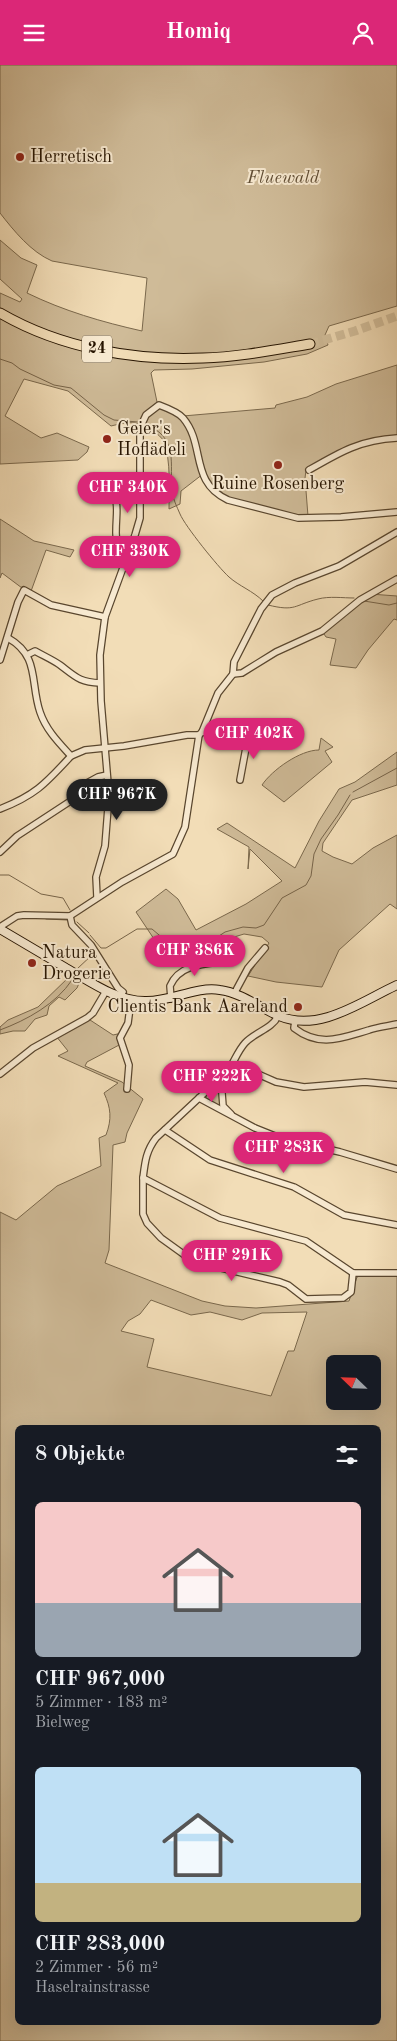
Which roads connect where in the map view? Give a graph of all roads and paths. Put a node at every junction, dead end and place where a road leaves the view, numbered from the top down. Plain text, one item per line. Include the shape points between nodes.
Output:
1 (0, 313) edge
2 (310, 344) tunnel mouth
3 (397, 438) edge
4 (309, 470) dead end
5 (98, 477) dead end
6 (397, 513) edge
7 (397, 532) edge
8 (123, 568) junction
9 (397, 579) edge
10 (105, 617) junction
11 (8, 638) junction
12 (27, 655) junction
13 (0, 660) edge
14 (233, 674) junction
15 (100, 683) junction
16 (200, 734) junction
17 (282, 736) dead end
18 (248, 737) junction
19 (106, 748) junction
20 (71, 756) junction
21 (107, 775) junction
22 (240, 780) dead end
23 (0, 809) edge
24 (0, 852) edge
25 (97, 897) junction
26 (70, 916) junction
27 (0, 928) edge
28 (265, 948) dead end
29 (222, 962) dead end
30 (397, 985) edge
31 (106, 991) junction
32 (123, 992) dead end
33 (234, 994) junction
34 (170, 999) junction
35 (131, 1000) junction
36 (278, 1016) junction
37 (295, 1020) junction
38 (397, 1024) edge
39 (233, 1063) junction
40 (0, 1074) edge
41 (221, 1080) junction
42 (397, 1085) edge
43 (127, 1089) dead end
44 (199, 1098) junction
45 (232, 1115) junction
46 (165, 1130) junction
47 (397, 1170) edge
48 (144, 1178) junction
49 (397, 1225) edge
50 (353, 1273) junction
51 (397, 1273) edge

1 - 2 main road, 24 via 50,336 110,352 150,357 204,358
3 - 4 street via 377,439 348,448
5 - 8 street via 117,501 116,536
6 - 8 street via 298,518 223,498 207,483 194,440 182,417 159,405 146,415 141,424 140,518
7 - 14 street via 339,567 272,595 261,609 234,662
8 - 10 street
9 - 14 street via 360,600 322,631 276,652 242,673
10 - 11 street via 52,605 24,590
10 - 15 street
11 - 12 street
11 - 13 street
12 - 15 street via 35,651 59,664 75,678
12 - 20 street via 44,722
14 - 16 street via 218,693
15 - 19 street
16 - 18 street
16 - 19 street
16 - 25 street via 185,827 177,848 164,860
17 - 18 street
18 - 22 street
19 - 20 street via 85,749
19 - 21 street
20 - 23 street via 42,787
21 - 24 street via 87,783 69,802 17,836
21 - 25 street via 106,834 96,877
25 - 26 street
26 - 27 street via 24,915
26 - 32 street via 72,925 91,945
27 - 31 street
28 - 33 street via 248,968
29 - 34 street via 181,971 170,986
30 - 37 street via 334,1015 315,1020
31 - 35 street
31 - 40 street via 87,1018 33,1048
33 - 34 street via 198,991
33 - 36 street
34 - 35 street
35 - 43 street via 128,1023 120,1039 129,1065
36 - 37 street
36 - 39 street via 273,1025 243,1045
37 - 38 street via 294,1028 300,1033 322,1040
39 - 41 street
39 - 42 street via 276,1082 296,1086 364,1082
41 - 44 street
41 - 45 street via 223,1106
44 - 45 street
44 - 46 street
45 - 47 street via 280,1138
46 - 48 street via 149,1147
46 - 49 street via 210,1160 294,1187 344,1215
48 - 50 street via 220,1218 306,1241
48 - 50 street via 143,1213 147,1223 160,1238 200,1263 280,1282 306,1299 343,1298 351,1292
50 - 51 street

